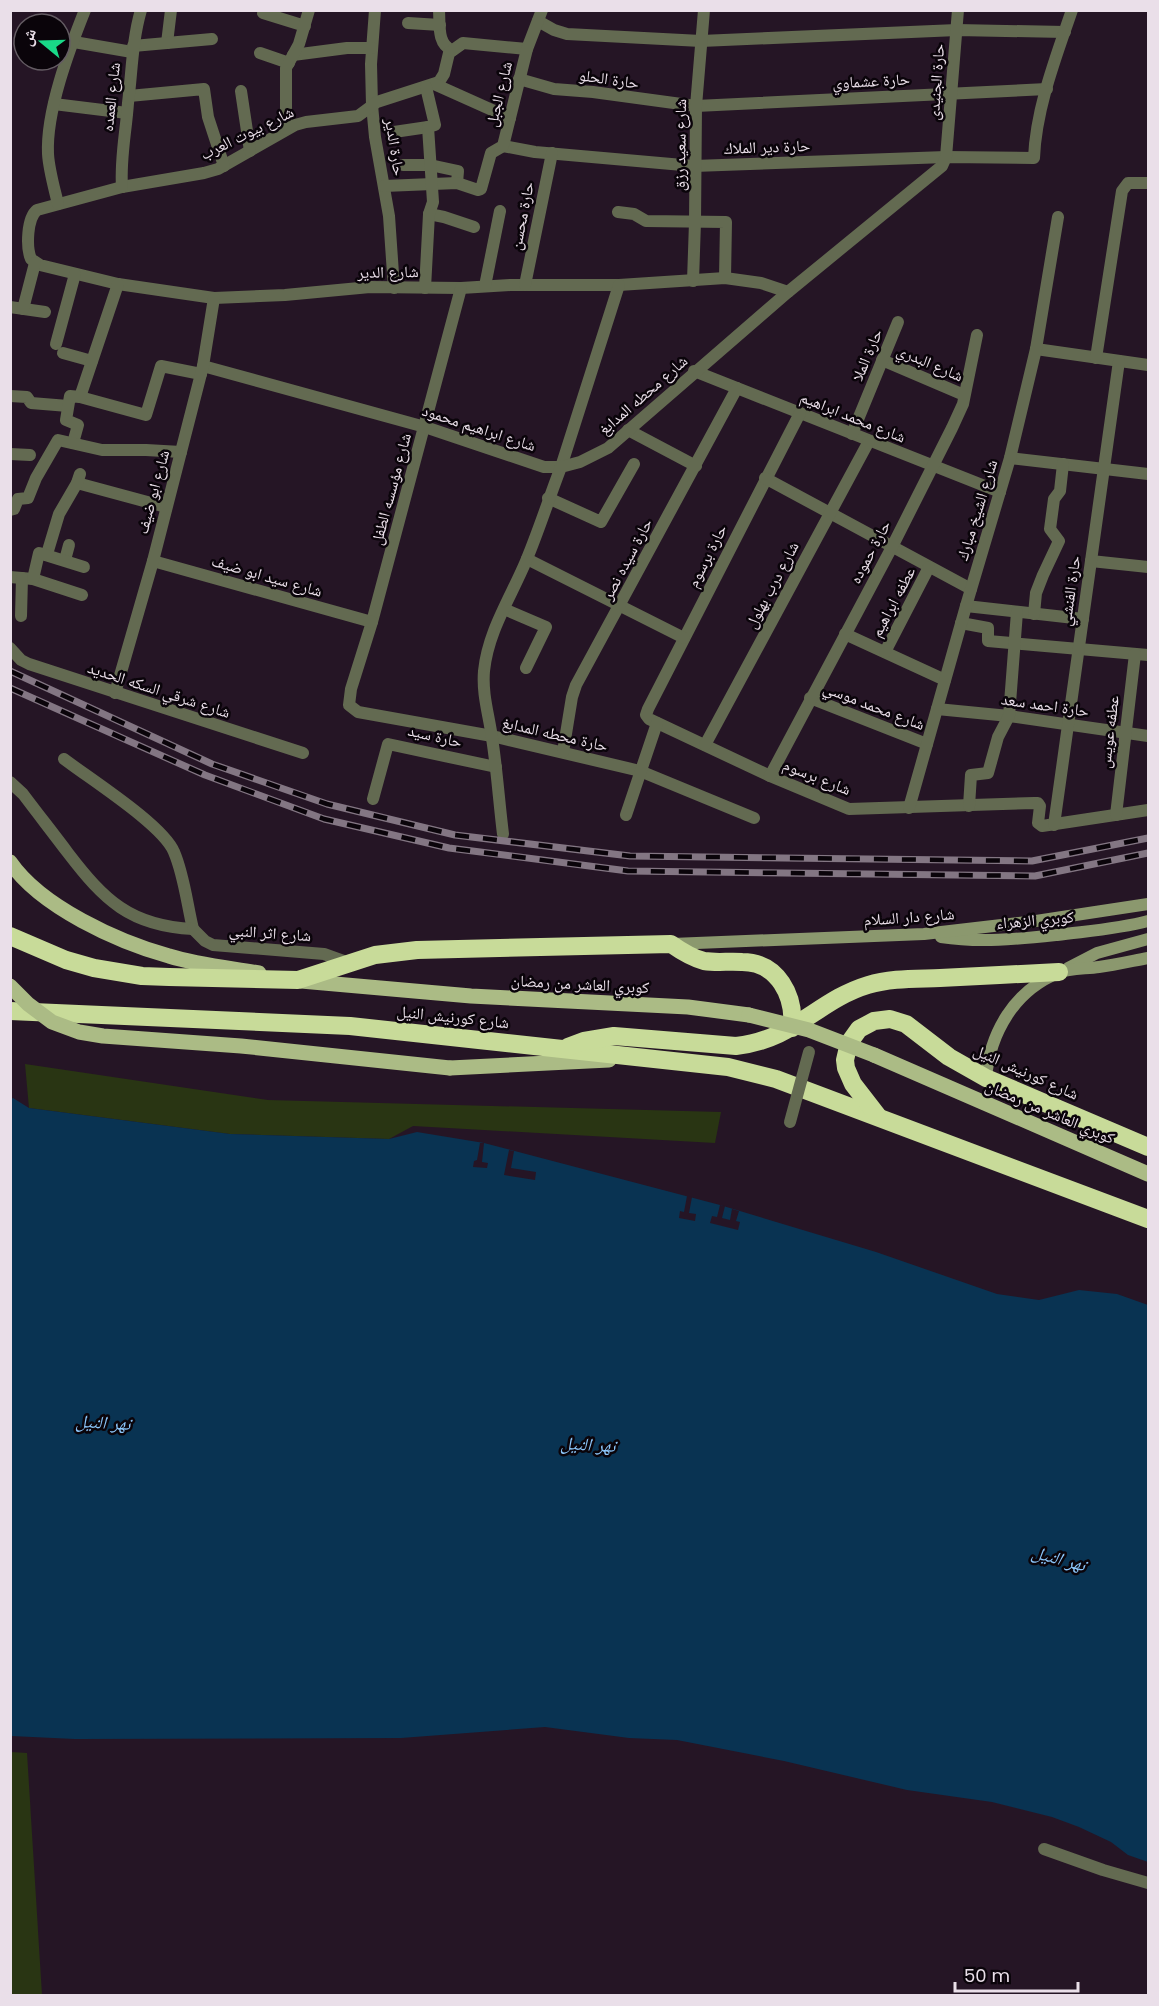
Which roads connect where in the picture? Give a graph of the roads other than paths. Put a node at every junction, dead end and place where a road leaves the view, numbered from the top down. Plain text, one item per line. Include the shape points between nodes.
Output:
1 (85, 10) edge
2 (141, 10) edge
3 (171, 10) edge
4 (309, 10) edge
5 (375, 10) edge
6 (439, 10) edge
7 (704, 10) edge
8 (958, 10) edge
9 (1072, 10) edge
10 (263, 13) dead end
11 (540, 16) edge
12 (408, 23) dead end
13 (440, 25) junction
14 (305, 26) junction
15 (957, 30) junction
16 (1065, 32) junction
17 (212, 39) dead end
18 (701, 41) junction
19 (74, 42) junction
20 (167, 43) junction
21 (372, 48) junction
22 (133, 49) junction
23 (527, 49) junction
24 (452, 50) junction
25 (260, 53) dead end
26 (291, 59) junction
27 (519, 79) junction
28 (430, 85) junction
29 (1047, 89) junction
30 (241, 91) dead end
31 (952, 94) junction
32 (129, 96) junction
33 (54, 104) junction
34 (372, 105) junction
35 (696, 106) junction
36 (128, 113) junction
37 (510, 118) junction
38 (428, 127) junction
39 (286, 129) junction
40 (394, 132) dead end
41 (503, 146) junction
42 (250, 152) junction
43 (552, 153) junction
44 (946, 157) junction
45 (404, 165) dead end
46 (430, 165) junction
47 (224, 166) junction
48 (694, 166) junction
49 (457, 183) junction
50 (1149, 183) edge
51 (432, 185) junction
52 (384, 186) junction
53 (122, 187) junction
54 (58, 204) junction
55 (500, 211) dead end
56 (618, 212) dead end
57 (429, 214) junction
58 (1059, 218) dead end
59 (695, 222) junction
60 (474, 227) dead end
61 (35, 263) junction
62 (75, 274) junction
63 (725, 278) junction
64 (693, 281) junction
65 (118, 284) junction
66 (525, 285) junction
67 (619, 285) junction
68 (485, 286) junction
69 (394, 288) junction
70 (425, 288) junction
71 (461, 288) junction
72 (788, 292) junction
73 (214, 298) junction
74 (17, 308) edge
75 (45, 312) dead end
76 (898, 322) dead end
77 (977, 335) dead end
78 (1036, 349) junction
79 (1096, 358) junction
80 (882, 360) junction
81 (92, 361) junction
82 (1119, 361) junction
83 (1148, 364) edge
84 (202, 370) junction
85 (694, 371) junction
86 (737, 388) junction
87 (964, 395) junction
88 (10, 396) edge
89 (80, 397) junction
90 (68, 406) junction
91 (800, 413) junction
92 (424, 427) junction
93 (628, 430) junction
94 (852, 434) junction
95 (870, 441) junction
96 (73, 443) junction
97 (181, 452) junction
98 (10, 454) edge
99 (30, 455) dead end
100 (1010, 458) junction
101 (634, 464) dead end
102 (1063, 464) junction
103 (696, 466) junction
104 (933, 466) junction
105 (561, 467) junction
106 (1104, 468) junction
107 (1149, 474) edge
108 (765, 478) junction
109 (1000, 492) junction
110 (548, 498) junction
111 (166, 507) junction
112 (10, 510) edge
113 (829, 513) junction
114 (69, 545) dead end
115 (892, 547) junction
116 (46, 554) junction
117 (65, 560) junction
118 (527, 560) junction
119 (153, 561) junction
120 (1091, 561) junction
121 (84, 567) dead end
122 (929, 567) junction
123 (1149, 567) edge
124 (22, 578) edge
125 (971, 589) junction
126 (82, 595) dead end
127 (966, 606) junction
128 (620, 607) junction
129 (504, 609) junction
130 (1017, 612) junction
131 (1034, 614) junction
132 (21, 616) dead end
133 (1083, 620) junction
134 (372, 622) junction
135 (961, 623) junction
136 (845, 634) junction
137 (684, 638) junction
138 (1016, 643) junction
139 (10, 648) edge
140 (1079, 649) junction
141 (885, 652) junction
142 (1135, 654) junction
143 (1149, 655) edge
144 (526, 668) dead end
145 (945, 680) junction
146 (115, 693) junction
147 (810, 698) junction
148 (349, 699) joint
149 (937, 709) junction
150 (1009, 716) junction
151 (651, 719) junction
152 (1068, 725) junction
153 (1125, 733) junction
154 (492, 736) junction
155 (1149, 736) edge
156 (927, 744) junction
157 (705, 745) junction
158 (563, 752) junction
159 (303, 753) dead end
160 (64, 759) dead end
161 (496, 767) junction
162 (640, 771) junction
163 (770, 776) junction
164 (10, 782) edge
165 (372, 799) dead end
166 (969, 806) junction
167 (909, 808) junction
168 (1149, 810) edge
169 (626, 815) dead end
170 (1116, 815) junction
171 (754, 818) dead end
172 (1054, 825) junction
173 (503, 834) dead end
174 (10, 862) edge
175 (1149, 904) edge
176 (1149, 921) edge
177 (193, 929) junction
178 (924, 934) junction
179 (10, 936) edge
180 (1149, 939) edge
181 (671, 944) junction
182 (1149, 958) edge
183 (349, 963) junction
184 (1059, 972) junction
185 (298, 980) junction
186 (10, 986) edge
187 (10, 1011) edge
188 (792, 1028) junction
189 (564, 1049) junction
190 (809, 1052) dead end
191 (648, 1058) junction
192 (986, 1077) junction
193 (882, 1119) junction
194 (790, 1122) dead end
195 (1149, 1147) edge
196 (1149, 1174) edge
197 (1149, 1219) edge
198 (1044, 1849) dead end
199 (1149, 1883) edge

1 - 19 street
2 - 22 street, شارع العمده
3 - 20 street
4 - 14 street
5 - 21 street, حارة الدير
6 - 13 street
7 - 18 street, شارع سعيد رزق
8 - 15 street, حارة الجنيدى
9 - 16 street
10 - 14 street
11 - 18 street via 554,30 567,34
11 - 23 street, شارع الجبل
12 - 13 street
13 - 24 street via 442,41
14 - 26 street
15 - 16 street
15 - 18 street
15 - 31 street, حارة الجنيدى
16 - 29 street
17 - 20 street
18 - 35 street, شارع سعيد رزق
19 - 22 street
19 - 33 street
20 - 22 street
21 - 26 street via 347,48
21 - 34 street, حارة الدير
22 - 32 street, شارع العمده
23 - 24 street via 463,43
23 - 27 street, شارع الجبل
24 - 28 street via 439,82
25 - 26 street
26 - 39 street via 285,78
27 - 35 street, حارة الحلو via 554,89
27 - 37 street, شارع الجبل
28 - 34 street, شارع بيوت العرب
28 - 37 street
28 - 38 street via 435,125
29 - 31 street, حارة عشماوي
29 - 44 street, حارة دير الملاك via 1035,136 1034,158
30 - 42 street
31 - 35 street, حارة عشماوي
31 - 44 street, حارة الجنيدى
32 - 36 street, شارع العمده
32 - 47 street via 204,89 208,117
33 - 36 street
33 - 54 street via 48,153
34 - 39 street, شارع بيوت العرب via 358,116 306,122
34 - 52 street, حارة الدير
35 - 48 street, شارع سعيد رزق
36 - 53 street, شارع العمده via 120,162
37 - 41 street, شارع الجبل
38 - 40 street
38 - 46 street
39 - 42 street, شارع بيوت العرب
41 - 43 street, حارة دير الملاك
41 - 49 street, شارع الجبل via 491,153 480,190
42 - 47 street, شارع بيوت العرب
43 - 48 street, حارة دير الملاك
43 - 66 street, حارة محسن
44 - 48 street, حارة دير الملاك
44 - 72 street, شارع محطه المدابغ via 935,173
45 - 46 street
46 - 49 street via 459,172
46 - 51 street
47 - 53 street, شارع بيوت العرب
48 - 59 street, شارع سعيد رزق
49 - 51 street, شارع الجبل
50 - 79 street via 1128,183 1122,191
51 - 52 street, شارع الجبل
51 - 57 street
52 - 69 street, حارة الدير
53 - 54 street, شارع بيوت العرب
54 - 61 street, شارع بيوت العرب via 32,215 29,254
55 - 68 street
56 - 59 street via 646,221
57 - 60 street
57 - 70 street
58 - 78 street, شارع الشيخ مبارك
59 - 63 street via 726,223
59 - 64 street, شارع سعيد رزق
61 - 62 street, شارع الدير
61 - 74 street
62 - 65 street, شارع الدير
62 - 81 street via 60,348
63 - 64 street, شارع الدير
63 - 72 street, شارع الدير
64 - 67 street, شارع الدير
65 - 73 street, شارع الدير
65 - 81 street
66 - 67 street, شارع الدير
66 - 68 street, شارع الدير
67 - 105 street
68 - 71 street, شارع الدير
69 - 70 street, شارع الدير
69 - 73 street, شارع الدير
70 - 71 street, شارع الدير
71 - 92 street, شارع مؤسسه الطفل
72 - 85 street, شارع محطه المدابغ
73 - 84 street, شارع ابو ضيف
74 - 75 street
76 - 80 street, حارة الملا
77 - 87 street, حارة حموده
78 - 79 street
78 - 100 street, شارع الشيخ مبارك
79 - 82 street
80 - 87 street, شارع البدري
80 - 94 street, حارة الملا
81 - 89 street
82 - 83 street
82 - 106 street, حارة الفنشي
84 - 89 street, شارع ابراهيم محمود via 161,366 146,415
84 - 92 street, شارع ابراهيم محمود
84 - 97 street, شارع ابو ضيف
85 - 86 street, شارع محمد ابراهيم
85 - 93 street, شارع محطه المدابغ
86 - 91 street, شارع محمد ابراهيم
86 - 103 street, حارة سيده نصر
87 - 104 street, حارة حموده
88 - 90 street via 28,397 30,403
89 - 90 street via 70,395
90 - 96 street via 66,420 78,425
91 - 94 street, شارع محمد ابراهيم
91 - 108 street, حارة برسوم
92 - 105 street, شارع ابراهيم محمود via 544,467
92 - 134 street, شارع مؤسسه الطفل
93 - 103 street
93 - 105 street, شارع محطه المدابغ via 608,448
94 - 95 street, شارع محمد ابراهيم
95 - 104 street, شارع محمد ابراهيم
95 - 113 street, شارع درب بهلول
96 - 97 street via 102,450
96 - 112 street via 58,440 28,498 18,499
97 - 111 street, شارع ابو ضيف
98 - 99 street
100 - 102 street
100 - 109 street, شارع الشيخ مبارك
101 - 110 street via 601,522
102 - 106 street
102 - 131 street via 1050,529 1059,541 1042,575
103 - 128 street, حارة سيده نصر
104 - 109 street, شارع محمد ابراهيم
104 - 115 street, حارة حموده
105 - 110 street
106 - 107 street
106 - 120 street, حارة الفنشي
108 - 113 street
108 - 137 street, حارة برسوم
109 - 125 street, شارع الشيخ مبارك
110 - 118 street
111 - 116 street via 79,478 59,514
111 - 119 street, شارع ابو ضيف
113 - 115 street
113 - 157 street, شارع درب بهلول
114 - 117 street
115 - 122 street
115 - 136 street, حارة حموده
116 - 117 street
116 - 124 street via 38,554
117 - 121 street
118 - 128 street
118 - 129 street
119 - 134 street, شارع سيد ابو ضيف
119 - 146 street, شارع ابو ضيف
120 - 123 street
120 - 133 street, حارة الفنشي
122 - 125 street
122 - 141 street, عطفه ابراهيم
124 - 126 street
124 - 132 street
125 - 127 street, شارع الشيخ مبارك
127 - 130 street
127 - 135 street, شارع الشيخ مبارك
128 - 137 street
128 - 158 street, حارة سيده نصر via 573,690
129 - 144 street via 546,627
129 - 154 street via 484,671 485,704
130 - 131 street
130 - 138 street
131 - 133 street
133 - 140 street, حارة الفنشي
134 - 148 street, شارع مؤسسه الطفل
135 - 138 street via 988,628 988,641
135 - 145 street, شارع الشيخ مبارك
136 - 141 street
136 - 147 street, حارة حموده
137 - 151 street, حارة برسوم
138 - 140 street
138 - 150 street
139 - 146 street, شارع شرقي السكه الحديد via 29,664
140 - 142 street
140 - 152 street, حارة الفنشي
141 - 145 street
142 - 143 street
142 - 153 street, عطفه عويس
145 - 149 street, شارع الشيخ مبارك
146 - 159 street, شارع شرقي السكه الحديد
147 - 156 street, شارع محمد موسي
147 - 163 street, حارة حموده
148 - 154 street, حارة محطه المدابغ via 349,705 358,712
149 - 150 street, حارة احمد سعد
149 - 156 street, شارع الشيخ مبارك
150 - 152 street, حارة احمد سعد
150 - 166 street via 998,737 988,773 971,776
151 - 157 street, شارع برسوم
151 - 162 street, حارة برسوم
152 - 153 street, حارة احمد سعد
152 - 172 street, حارة الفنشي
153 - 155 street, حارة احمد سعد
153 - 170 street, عطفه عويس
154 - 158 street, حارة محطه المدابغ
154 - 161 street
156 - 167 street, شارع الشيخ مبارك
157 - 163 street, شارع برسوم
158 - 162 street, حارة محطه المدابغ
160 - 177 street via 156,828 170,843
161 - 165 street, حارة سيد via 388,744
161 - 173 street
162 - 169 street, حارة برسوم
162 - 171 street, حارة محطه المدابغ
163 - 167 street, شارع برسوم via 849,809
164 - 177 street via 110,900 147,921
166 - 167 street, شارع برسوم
166 - 172 street, شارع برسوم via 1038,803 1039,826
168 - 170 street
170 - 172 street
174 - 185 main road, كوبري العاشر من رمضان via 37,890 96,929 170,957
175 - 178 main road, شارع دار السلام
176 - 178 main road, كوبري الزهراء via 1030,937 977,940
177 - 183 street, شارع اثر النبي via 213,945 324,954
178 - 181 main road, شارع دار السلام
179 - 185 highway via 66,960 142,976
180 - 184 main road via 1097,953
181 - 183 highway via 417,950
181 - 188 highway via 703,960 751,963 769,970 789,995
182 - 184 main road
183 - 185 highway
184 - 188 highway via 883,982 855,990
184 - 192 main road via 1028,992 1008,1013 994,1037
185 - 196 main road, كوبري العاشر من رمضان, bridge via 471,996 688,1007 780,1022 842,1042
186 - 191 main road, bridge via 52,1022 103,1036 450,1068
187 - 189 highway, شارع كورنيش النيل via 350,1026
188 - 189 highway via 748,1045 614,1036
189 - 191 highway, شارع كورنيش النيل
190 - 194 street, bridge
191 - 193 highway, شارع كورنيش النيل via 752,1072
192 - 193 highway, شارع كورنيش النيل via 949,1057 906,1024 890,1019 874,1021 853,1035 845,1059 848,1077
192 - 195 highway, شارع كورنيش النيل
193 - 197 highway, شارع كورنيش النيل
198 - 199 street

